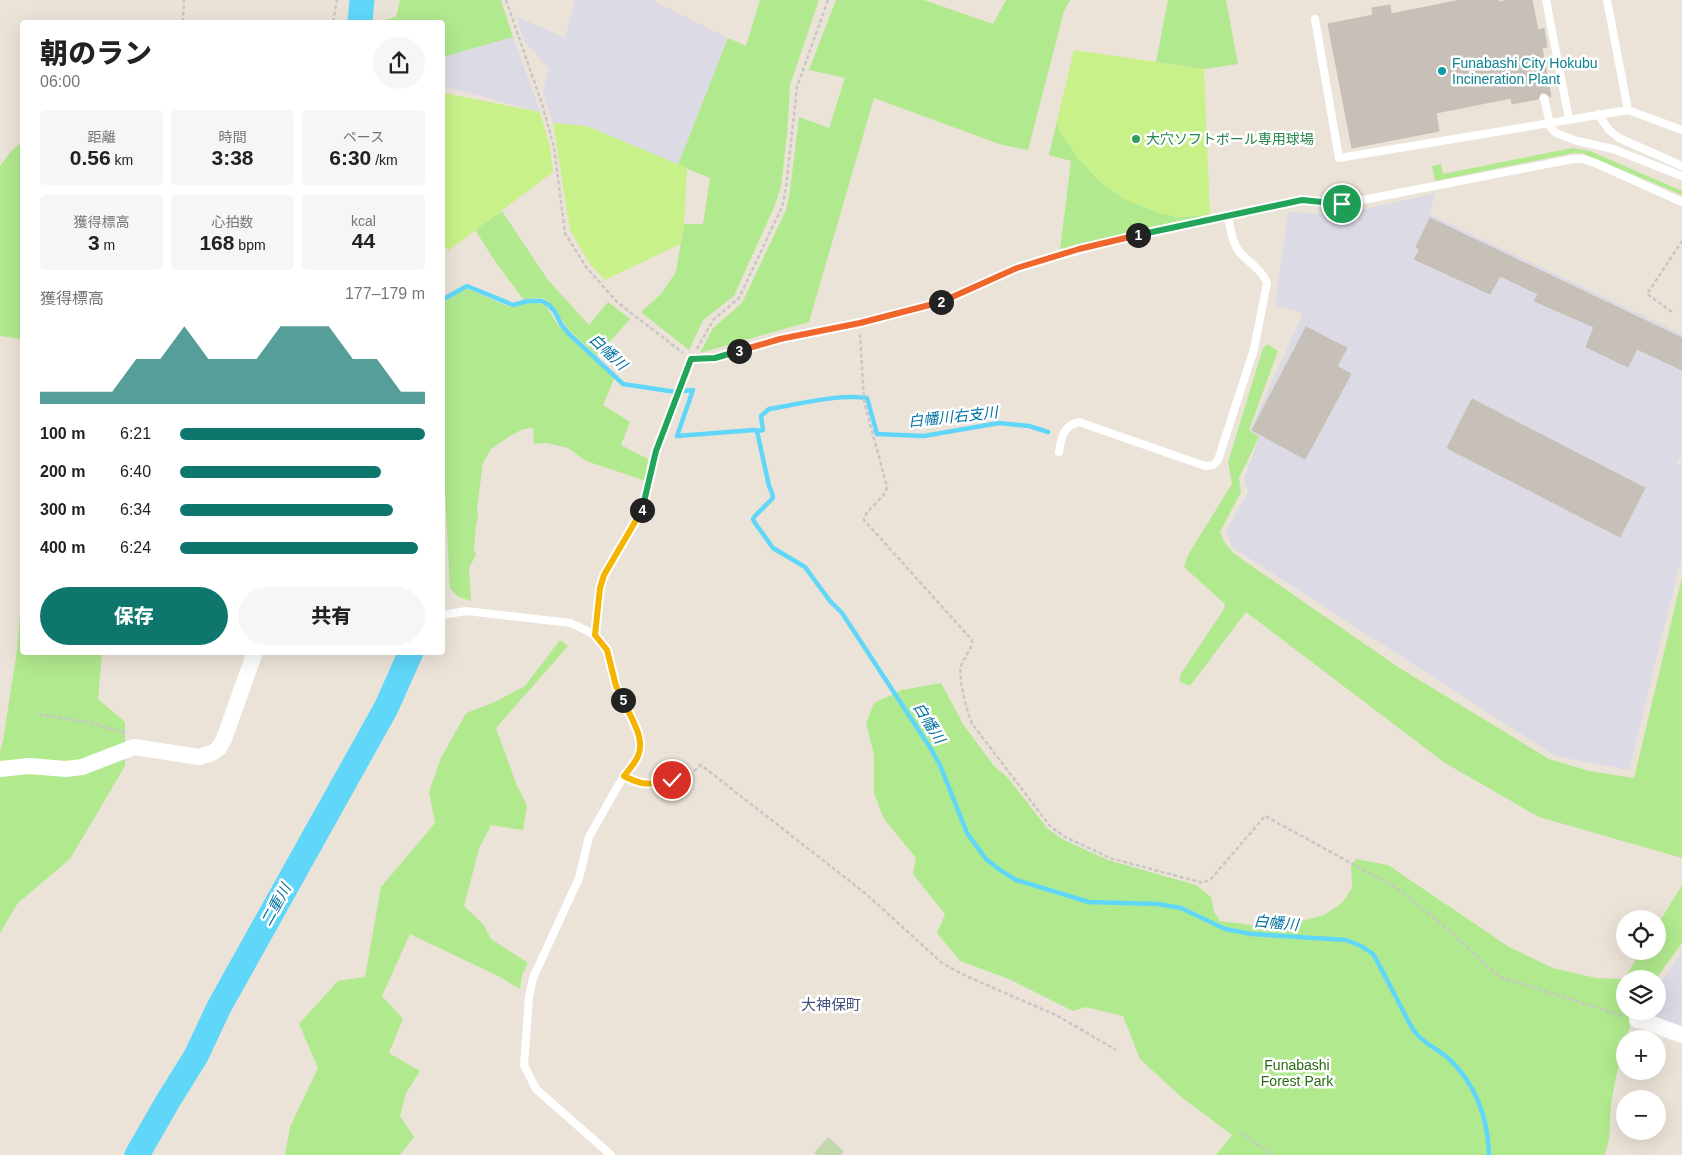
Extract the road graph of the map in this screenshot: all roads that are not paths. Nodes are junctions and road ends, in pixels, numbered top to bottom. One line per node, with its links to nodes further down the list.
1 (1546, 0): 7 (lane)
2 (1607, 0): 5 (lane)
3 (1315, 19): 7 (lane)
4 (1544, 98): 10 (lane)
5 (1628, 110): 6 (lane); 8 (lane)
6 (1598, 114): 7 (lane); 9 (lane)
7 (1569, 118)
8 (1682, 130)
9 (1682, 166)
10 (1682, 176)
11 (1682, 202): 12 (lane)
12 (1228, 216): 13 (lane); 15 (lane)
13 (1058, 452)
14 (445, 614): 15 (lane)
15 (595, 635): 20 (lane)
16 (254, 655): 17 (street)
17 (0, 769)
18 (1637, 1020): 19 (street)
19 (1682, 1034)
20 (611, 1155)

